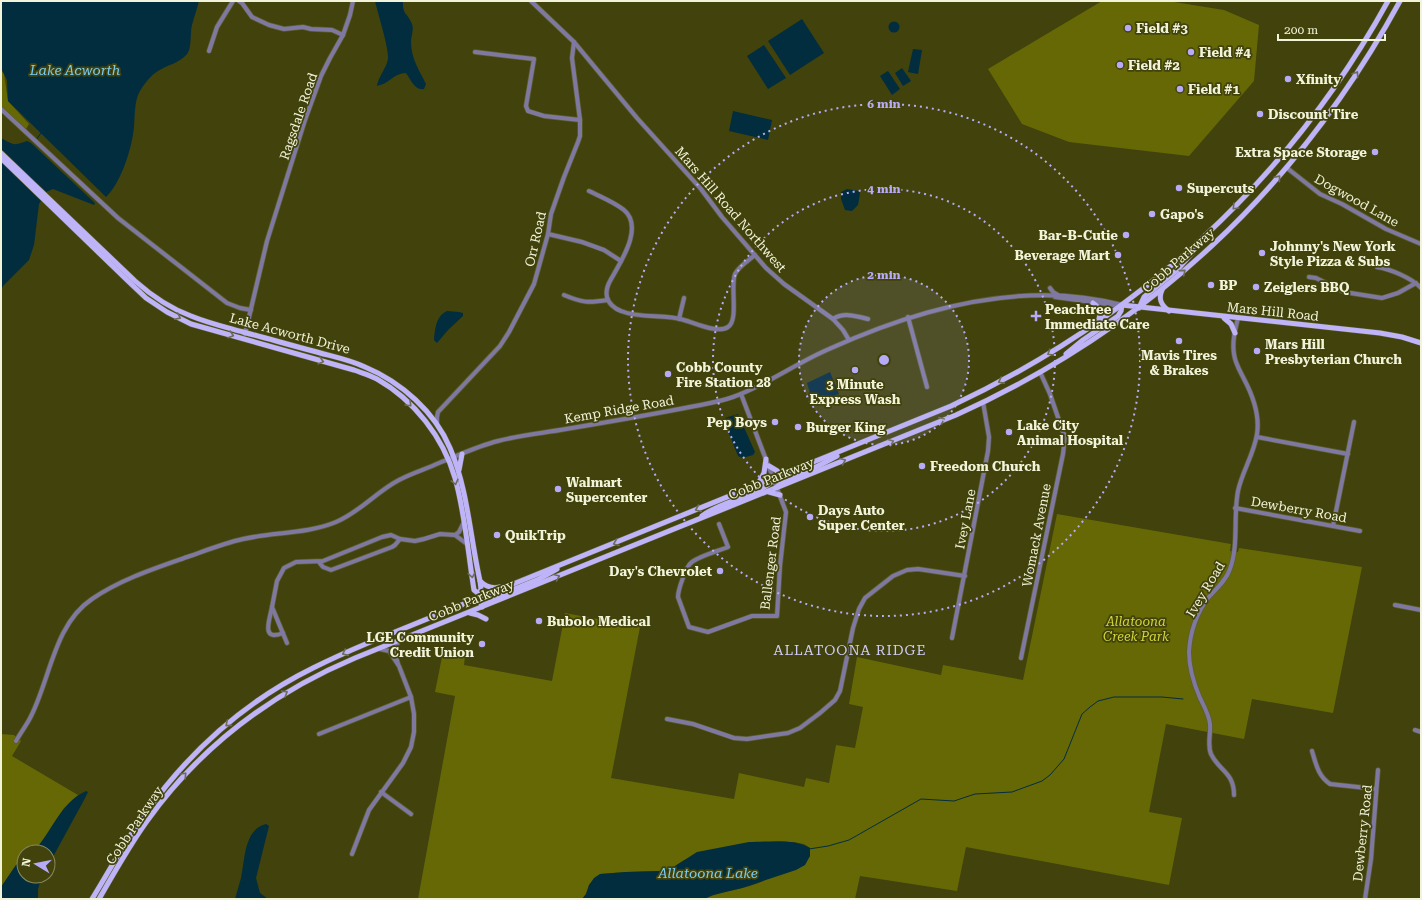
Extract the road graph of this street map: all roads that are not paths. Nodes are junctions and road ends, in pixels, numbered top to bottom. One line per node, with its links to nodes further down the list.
1 (233, 1): 9 (street)
2 (239, 1): 7 (street)
3 (353, 1): 7 (street, Ragsdale Road)
4 (531, 1): 8 (street, Mars Hill Road Northwest)
5 (1388, 1): 19 (main road, Cobb Parkway, one-way to 19)
6 (1400, 1): 15 (main road, Cobb Parkway, one-way to 6)
7 (343, 35): 37 (street, Ragsdale Road)
8 (574, 42): 12 (street, Orr Road); 21 (street, Mars Hill Road Northwest)
9 (209, 50)
10 (475, 52): 12 (street)
11 (1, 109): 37 (street)
12 (580, 120): 18 (street, Orr Road)
13 (1, 153): 17 (main road, Lake Acworth Drive)
14 (1, 158): 17 (main road, Lake Acworth Drive)
15 (1287, 168): 20 (street, Dogwood Lane); 28 (main road, Cobb Parkway, one-way to 15)
16 (589, 191): 22 (street)
17 (75, 227): 46 (main road, Lake Acworth Drive); 48 (main road, Lake Acworth Drive, one-way to 48)
18 (548, 234): 22 (street); 57 (street, Orr Road)
19 (1206, 235): 35 (main road, Cobb Parkway); 36 (main road)
20 (1421, 244)
21 (755, 255): 42 (street); 44 (street, Mars Hill Road Northwest)
22 (621, 261): 33 (street)
23 (1377, 267): 25 (street)
24 (1309, 277): 25 (street)
25 (1416, 283): 27 (street)
26 (1050, 288): 31 (street)
27 (1421, 288)
28 (1163, 289): 36 (main road, Cobb Parkway); 38 (main road)
29 (564, 295): 33 (street)
30 (1049, 296): 31 (street); 34 (street); 39 (street)
31 (1058, 296): 35 (street)
32 (684, 298): 42 (street)
33 (608, 300): 42 (street)
34 (1093, 303): 35 (street); 45 (main road)
35 (1122, 305): 36 (main road, Mars Hill Road); 45 (main road, Cobb Parkway); 51 (main road)
36 (1139, 308): 38 (main road, Mars Hill Road); 51 (main road, Cobb Parkway)
37 (251, 310): 46 (street, Ragsdale Road)
38 (1170, 311): 40 (main road, Mars Hill Road)
39 (908, 317): 49 (street); 53 (street)
40 (1223, 317): 41 (main road, Mars Hill Road); 47 (main road)
41 (1238, 318): 47 (street, Ivey Road); 50 (main road, Mars Hill Road)
42 (679, 319)
43 (868, 319): 44 (street)
44 (834, 320): 49 (street, Mars Hill Road Northwest)
45 (1097, 323): 61 (main road, Cobb Parkway, one-way to 61)
46 (245, 332): 48 (street, Ragsdale Road); 56 (main road, Lake Acworth Drive)
47 (1235, 333): 60 (street, Ivey Road)
48 (244, 339): 66 (main road, Lake Acworth Drive, one-way to 66)
49 (849, 340): 54 (street, Kemp Ridge Road)
50 (1421, 343)
51 (1059, 361): 52 (main road, Cobb Parkway)
52 (1040, 372): 55 (main road, Cobb Parkway); 100 (street, Womack Avenue)
53 (927, 387)
54 (741, 394): 62 (street, Kemp Ridge Road); 65 (street, Ballenger Road)
55 (983, 402): 72 (main road, Cobb Parkway, one-way to 55); 86 (street, Ivey Lane)
56 (426, 412): 57 (street); 59 (main road, Lake Acworth Drive)
57 (438, 412): 59 (street)
58 (1354, 422): 63 (street)
59 (437, 425): 64 (main road, Lake Acworth Drive)
60 (1257, 437): 63 (street); 75 (street, Ivey Road)
61 (846, 450): 69 (main road, Cobb Parkway); 72 (main road)
62 (462, 454): 64 (street, Kemp Ridge Road); 68 (main road)
63 (1348, 454): 79 (street)
64 (454, 457): 66 (street, Kemp Ridge Road); 68 (main road, Lake Acworth Drive)
65 (766, 459): 67 (street, Ballenger Road); 71 (main road)
66 (448, 460): 77 (main road, Lake Acworth Drive, one-way to 77); 108 (street, Kemp Ridge Road)
67 (769, 466): 69 (main road); 70 (street, Ballenger Road)
68 (460, 473): 87 (main road, Lake Acworth Drive)
69 (787, 473): 70 (main road, Cobb Parkway)
70 (774, 479): 71 (main road, Cobb Parkway); 72 (street, Ballenger Road); 76 (main road)
71 (757, 486): 85 (main road, Cobb Parkway, one-way to 85)
72 (777, 488): 73 (main road, Cobb Parkway); 74 (street, Ballenger Road)
73 (768, 491): 74 (main road); 76 (main road, Cobb Parkway)
74 (780, 495): 78 (street, Ballenger Road)
75 (1235, 508): 79 (street, Dewberry Road); 114 (street, Ivey Road)
76 (699, 520): 89 (main road, Cobb Parkway, one-way to 76)
77 (463, 524): 81 (street); 83 (main road, Lake Acworth Drive)
78 (719, 524)
79 (1333, 526): 80 (street, Dewberry Road)
80 (1360, 531)
81 (455, 535): 82 (street); 83 (street)
82 (400, 539): 84 (street); 84 (street)
83 (466, 544): 89 (main road, Lake Acworth Drive, one-way to 89)
84 (319, 562): 91 (street)
85 (562, 564): 88 (main road, Cobb Parkway); 89 (main road)
86 (965, 576): 96 (street, Ivey Lane); 103 (street)
87 (480, 581): 88 (main road); 89 (main road, Lake Acworth Drive)
88 (509, 585): 89 (main road, Cobb Parkway)
89 (480, 600): 93 (main road, Cobb Parkway); 107 (main road, Cobb Parkway, one-way to 107)
90 (1395, 605): 92 (street)
91 (272, 606): 95 (street); 95 (street)
92 (1421, 610)
93 (467, 614): 94 (main road); 97 (main road, Cobb Parkway)
94 (486, 619)
95 (283, 633): 98 (street)
96 (952, 638)
97 (399, 641): 99 (main road, Cobb Parkway); 101 (street)
98 (287, 643)
99 (379, 649): 101 (street); 109 (main road, Cobb Parkway, one-way to 99)
100 (1021, 658)
101 (398, 666): 102 (street)
102 (411, 697): 106 (street); 113 (street)
103 (667, 719)
104 (1415, 730): 105 (street)
105 (1421, 732)
106 (319, 734)
107 (214, 736): 109 (main road); 117 (main road, Cobb Parkway)
108 (16, 741)
109 (219, 741): 118 (main road, Cobb Parkway, one-way to 109)
110 (1312, 751): 112 (street)
111 (1378, 770): 112 (street, Dewberry Road)
112 (1376, 789): 119 (street, Dewberry Road)
113 (381, 792): 115 (street); 116 (street)
114 (1234, 795)
115 (411, 814)
116 (352, 854)
117 (92, 899)
118 (99, 899)
119 (1366, 899)

